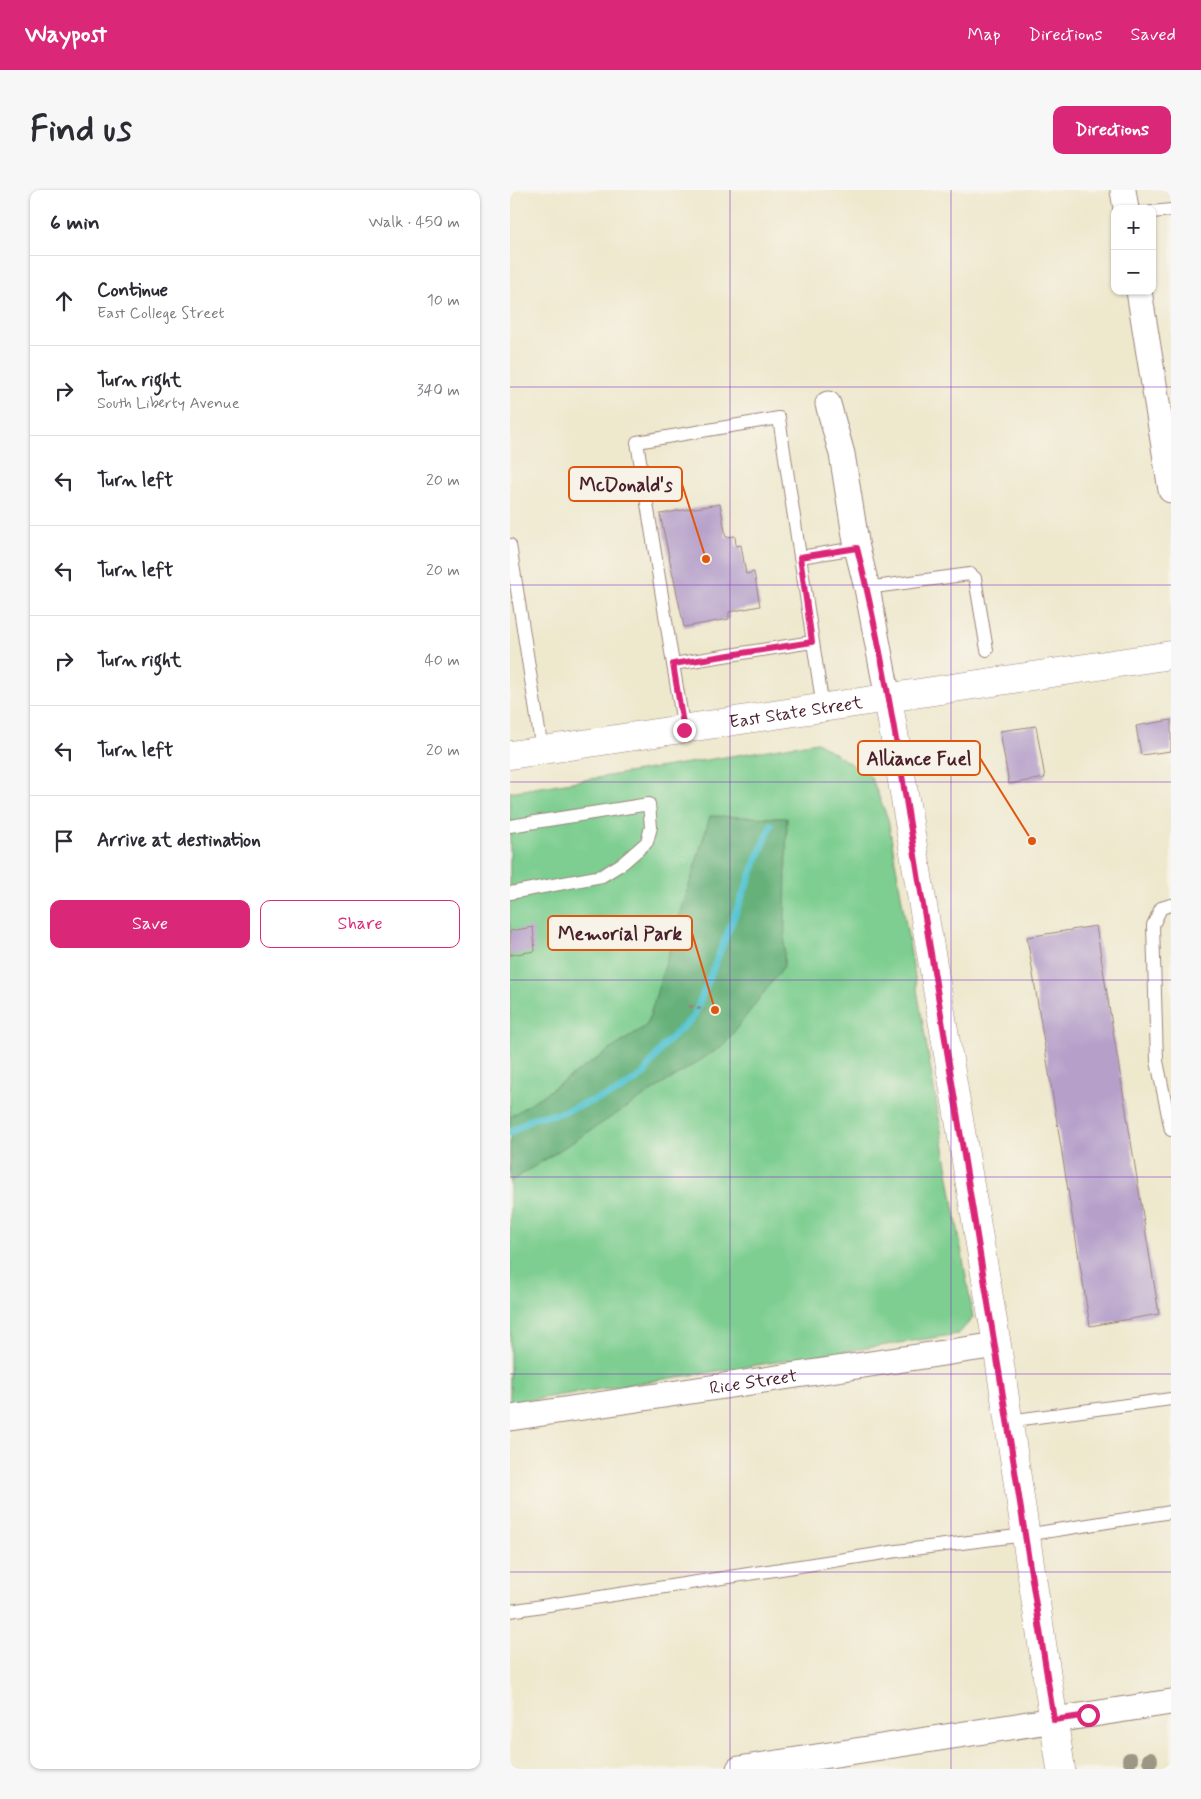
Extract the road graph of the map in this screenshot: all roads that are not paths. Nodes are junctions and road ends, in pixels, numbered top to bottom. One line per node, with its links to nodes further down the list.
1 (1123, 190): 2 (street)
2 (1125, 205)
3 (1171, 210): 4 (lane)
4 (1156, 212)
5 (1140, 295): 7 (street)
6 (828, 404): 9 (street)
7 (1171, 490)
8 (510, 545): 19 (lane)
9 (857, 548): 10 (lane); 11 (street)
10 (800, 557): 12 (lane); 15 (lane)
11 (867, 588): 13 (lane); 16 (street)
12 (812, 642): 15 (lane); 17 (lane)
13 (987, 650)
14 (1171, 655): 16 (main road, East State Street)
15 (673, 664): 18 (lane)
16 (888, 698): 17 (main road, East State Street); 25 (main road)
17 (823, 708): 18 (main road, East State Street)
18 (684, 730): 19 (main road, East State Street)
19 (542, 750): 20 (main road, East State Street)
20 (510, 756)
21 (510, 826): 22 (lane)
22 (510, 893)
23 (1171, 905): 24 (lane)
24 (1171, 1130)
25 (996, 1345): 27 (street, Rice Street); 28 (main road)
26 (1171, 1399): 28 (lane)
27 (510, 1418)
28 (1008, 1421): 30 (main road)
29 (1171, 1512): 30 (lane)
30 (1026, 1535): 31 (lane); 33 (main road)
31 (510, 1611)
32 (1171, 1702): 33 (street)
33 (1054, 1720): 34 (street); 35 (main road)
34 (739, 1769)
35 (1061, 1769)

